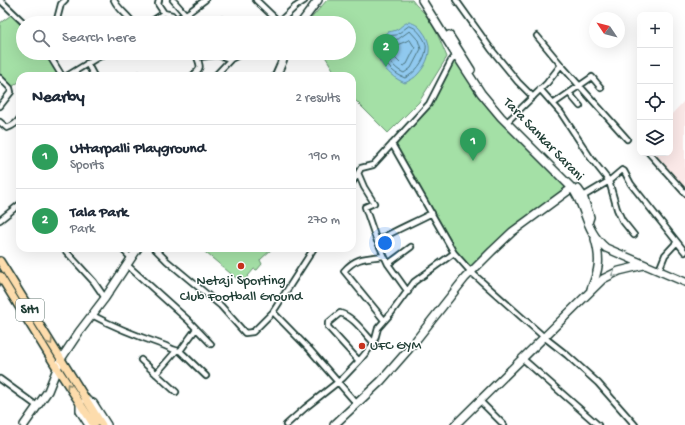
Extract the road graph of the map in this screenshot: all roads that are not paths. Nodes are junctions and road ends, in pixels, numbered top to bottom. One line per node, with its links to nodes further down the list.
1 (0, 0): 16 (street)
2 (65, 0): 17 (street)
3 (114, 0): 18 (street)
4 (159, 0): 14 (street)
5 (173, 0): 15 (street)
6 (205, 0): 15 (street)
7 (256, 0): 21 (street)
8 (304, 0): 13 (street); 22 (street)
9 (318, 0): 13 (street)
10 (422, 0): 25 (street, Tara Sankar Sarani)
11 (426, 0): 25 (street)
12 (456, 0): 44 (street)
13 (312, 9): 23 (street)
14 (164, 13): 19 (street); 20 (street)
15 (186, 15)
16 (17, 16)
17 (58, 16)
18 (128, 16)
19 (159, 16)
20 (173, 16)
21 (273, 16)
22 (285, 16)
23 (307, 16)
24 (537, 36): 32 (street)
25 (458, 53): 48 (street, Tara Sankar Sarani); 52 (street)
26 (52, 60): 33 (street)
27 (93, 60): 31 (street)
28 (198, 60): 36 (street)
29 (230, 60): 37 (street)
30 (283, 60): 38 (street)
31 (87, 63): 34 (street); 35 (street)
32 (561, 65): 40 (street); 42 (street)
33 (60, 72)
34 (73, 72)
35 (92, 72)
36 (197, 72)
37 (219, 72)
38 (278, 72)
39 (0, 78): 46 (street)
40 (579, 86): 41 (street); 43 (street); 51 (street)
41 (601, 88)
42 (540, 89): 44 (street); 45 (street)
43 (569, 93): 45 (street); 47 (street)
44 (533, 97): 48 (street)
45 (553, 104): 56 (street)
46 (0, 106)
47 (580, 106)
48 (508, 121): 57 (street, Tara Sankar Sarani); 59 (street)
49 (0, 122): 50 (street)
50 (16, 123)
51 (628, 139)
52 (392, 144): 54 (street); 61 (street)
53 (652, 156): 58 (street)
54 (358, 174): 55 (street); 65 (street)
55 (356, 177)
56 (609, 181): 59 (street); 63 (street); 66 (street)
57 (572, 188): 59 (street, Tara Sankar Sarani); 82 (street)
58 (685, 193)
59 (581, 197): 64 (street, Tara Sankar Sarani)
60 (16, 207): 62 (street)
61 (432, 214): 65 (street); 74 (street)
62 (0, 220)
63 (634, 235)
64 (594, 236): 80 (street, Tara Sankar Sarani); 86 (street)
65 (377, 241): 75 (street)
66 (677, 242): 73 (street); 81 (street)
67 (411, 247): 78 (street)
68 (67, 252): 87 (street)
69 (125, 252): 76 (street)
70 (135, 252): 76 (street)
71 (158, 252): 88 (street)
72 (311, 252): 88 (street)
73 (685, 252)
74 (454, 253): 82 (street); 85 (street)
75 (384, 256): 78 (street); 90 (street)
76 (131, 258): 79 (street)
77 (0, 261): 96 (main road, SH1, one-way to 96)
78 (388, 264): 85 (street)
79 (127, 265): 87 (street); 91 (street)
80 (644, 265): 81 (street, Tara Sankar Sarani); 86 (street, one-way to 86)
81 (658, 270): 84 (street, Tara Sankar Sarani)
82 (471, 272): 92 (street); 108 (street)
83 (0, 276): 100 (main road, SH1)
84 (685, 282)
85 (408, 292): 90 (street)
86 (589, 293): 92 (street)
87 (105, 298): 89 (street)
88 (273, 312): 104 (street)
89 (92, 315): 95 (street); 96 (street)
90 (384, 320): 93 (street)
91 (196, 329): 94 (street); 95 (street)
92 (544, 337): 97 (street); 122 (street)
93 (374, 343): 99 (street); 99 (street)
94 (211, 344)
95 (178, 351): 101 (street); 102 (street)
96 (61, 359): 100 (street); 107 (main road, SH1)
97 (523, 359): 106 (street); 121 (street)
98 (141, 360): 101 (street)
99 (359, 361): 104 (street)
100 (57, 368): 107 (main road, SH1, one-way to 100); 109 (street)
101 (156, 374): 105 (street)
102 (206, 376)
103 (0, 379): 109 (street)
104 (338, 381): 108 (street); 116 (street)
105 (176, 392)
106 (480, 401): 110 (street); 118 (street)
107 (85, 404): 111 (street); 113 (main road); 114 (main road, SH1); 115 (street)
108 (358, 404): 117 (street)
109 (37, 406): 112 (street)
110 (500, 420): 119 (street); 120 (street)
111 (86, 424)
112 (24, 425)
113 (94, 425)
114 (102, 425)
115 (107, 425)
116 (286, 425)
117 (334, 425)
118 (455, 425)
119 (496, 425)
120 (504, 425)
121 (598, 425)
122 (635, 425)

